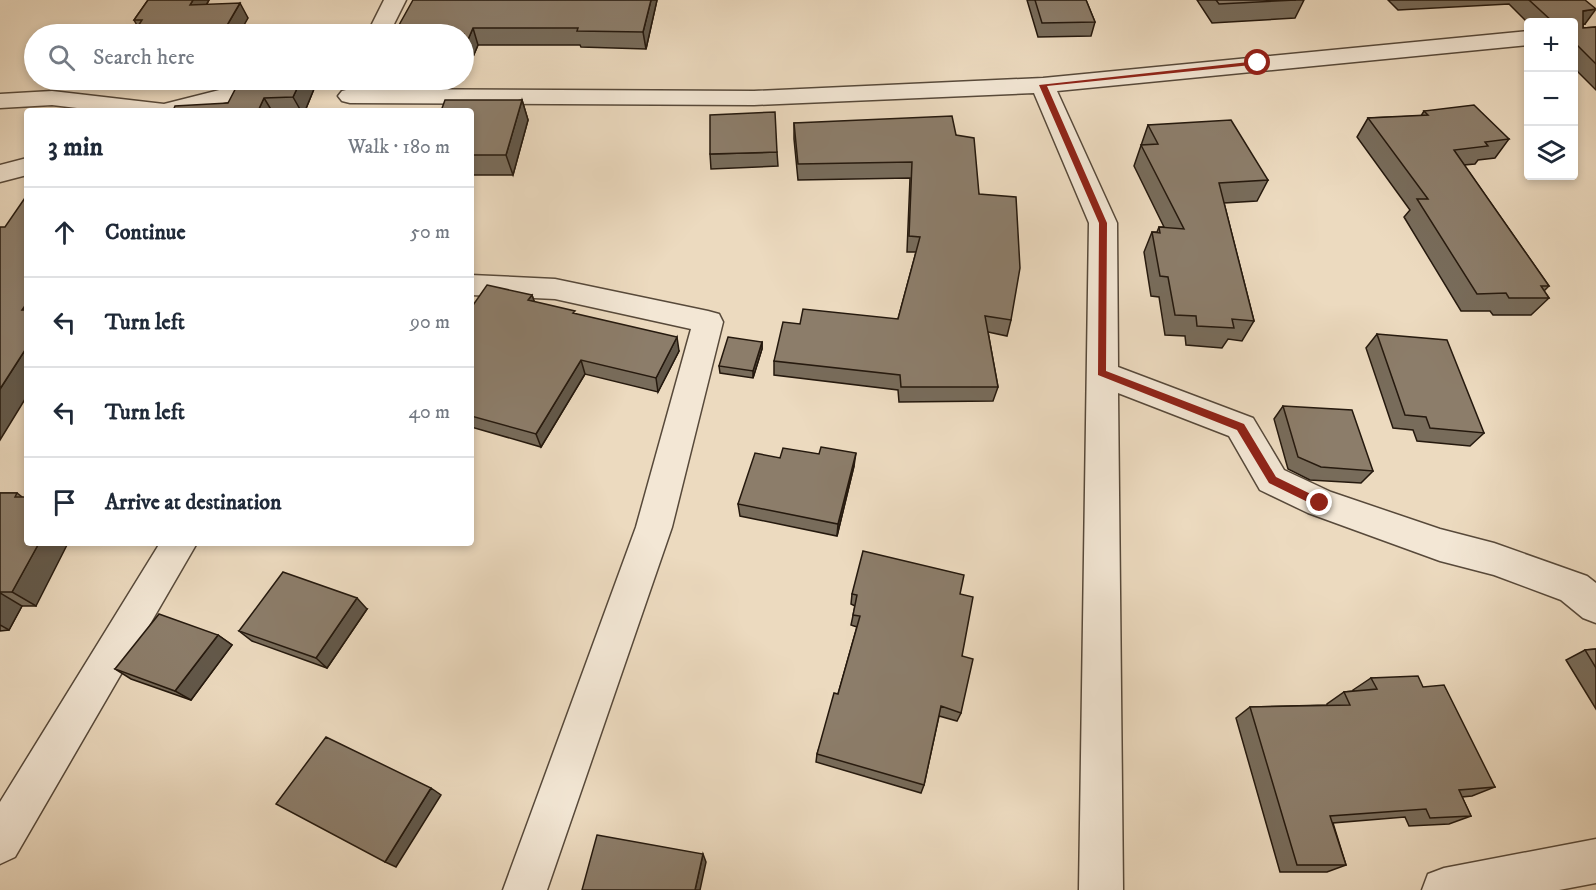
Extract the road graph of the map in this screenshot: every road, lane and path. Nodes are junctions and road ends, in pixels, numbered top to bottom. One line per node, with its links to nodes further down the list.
1 (395, 0): 2 (street)
2 (383, 24)
3 (1524, 38): 4 (street)
4 (1043, 85): 6 (street); 13 (street)
5 (246, 90): 9 (street)
6 (351, 95)
7 (0, 101): 8 (street)
8 (139, 108)
9 (177, 108)
10 (15, 170): 11 (street)
11 (0, 191)
12 (474, 285): 18 (street)
13 (1101, 373): 15 (street); 19 (street)
14 (177, 546): 16 (street)
15 (1596, 606)
16 (0, 842)
17 (1596, 861): 20 (street)
18 (525, 890)
19 (1101, 890)
20 (1444, 890)

